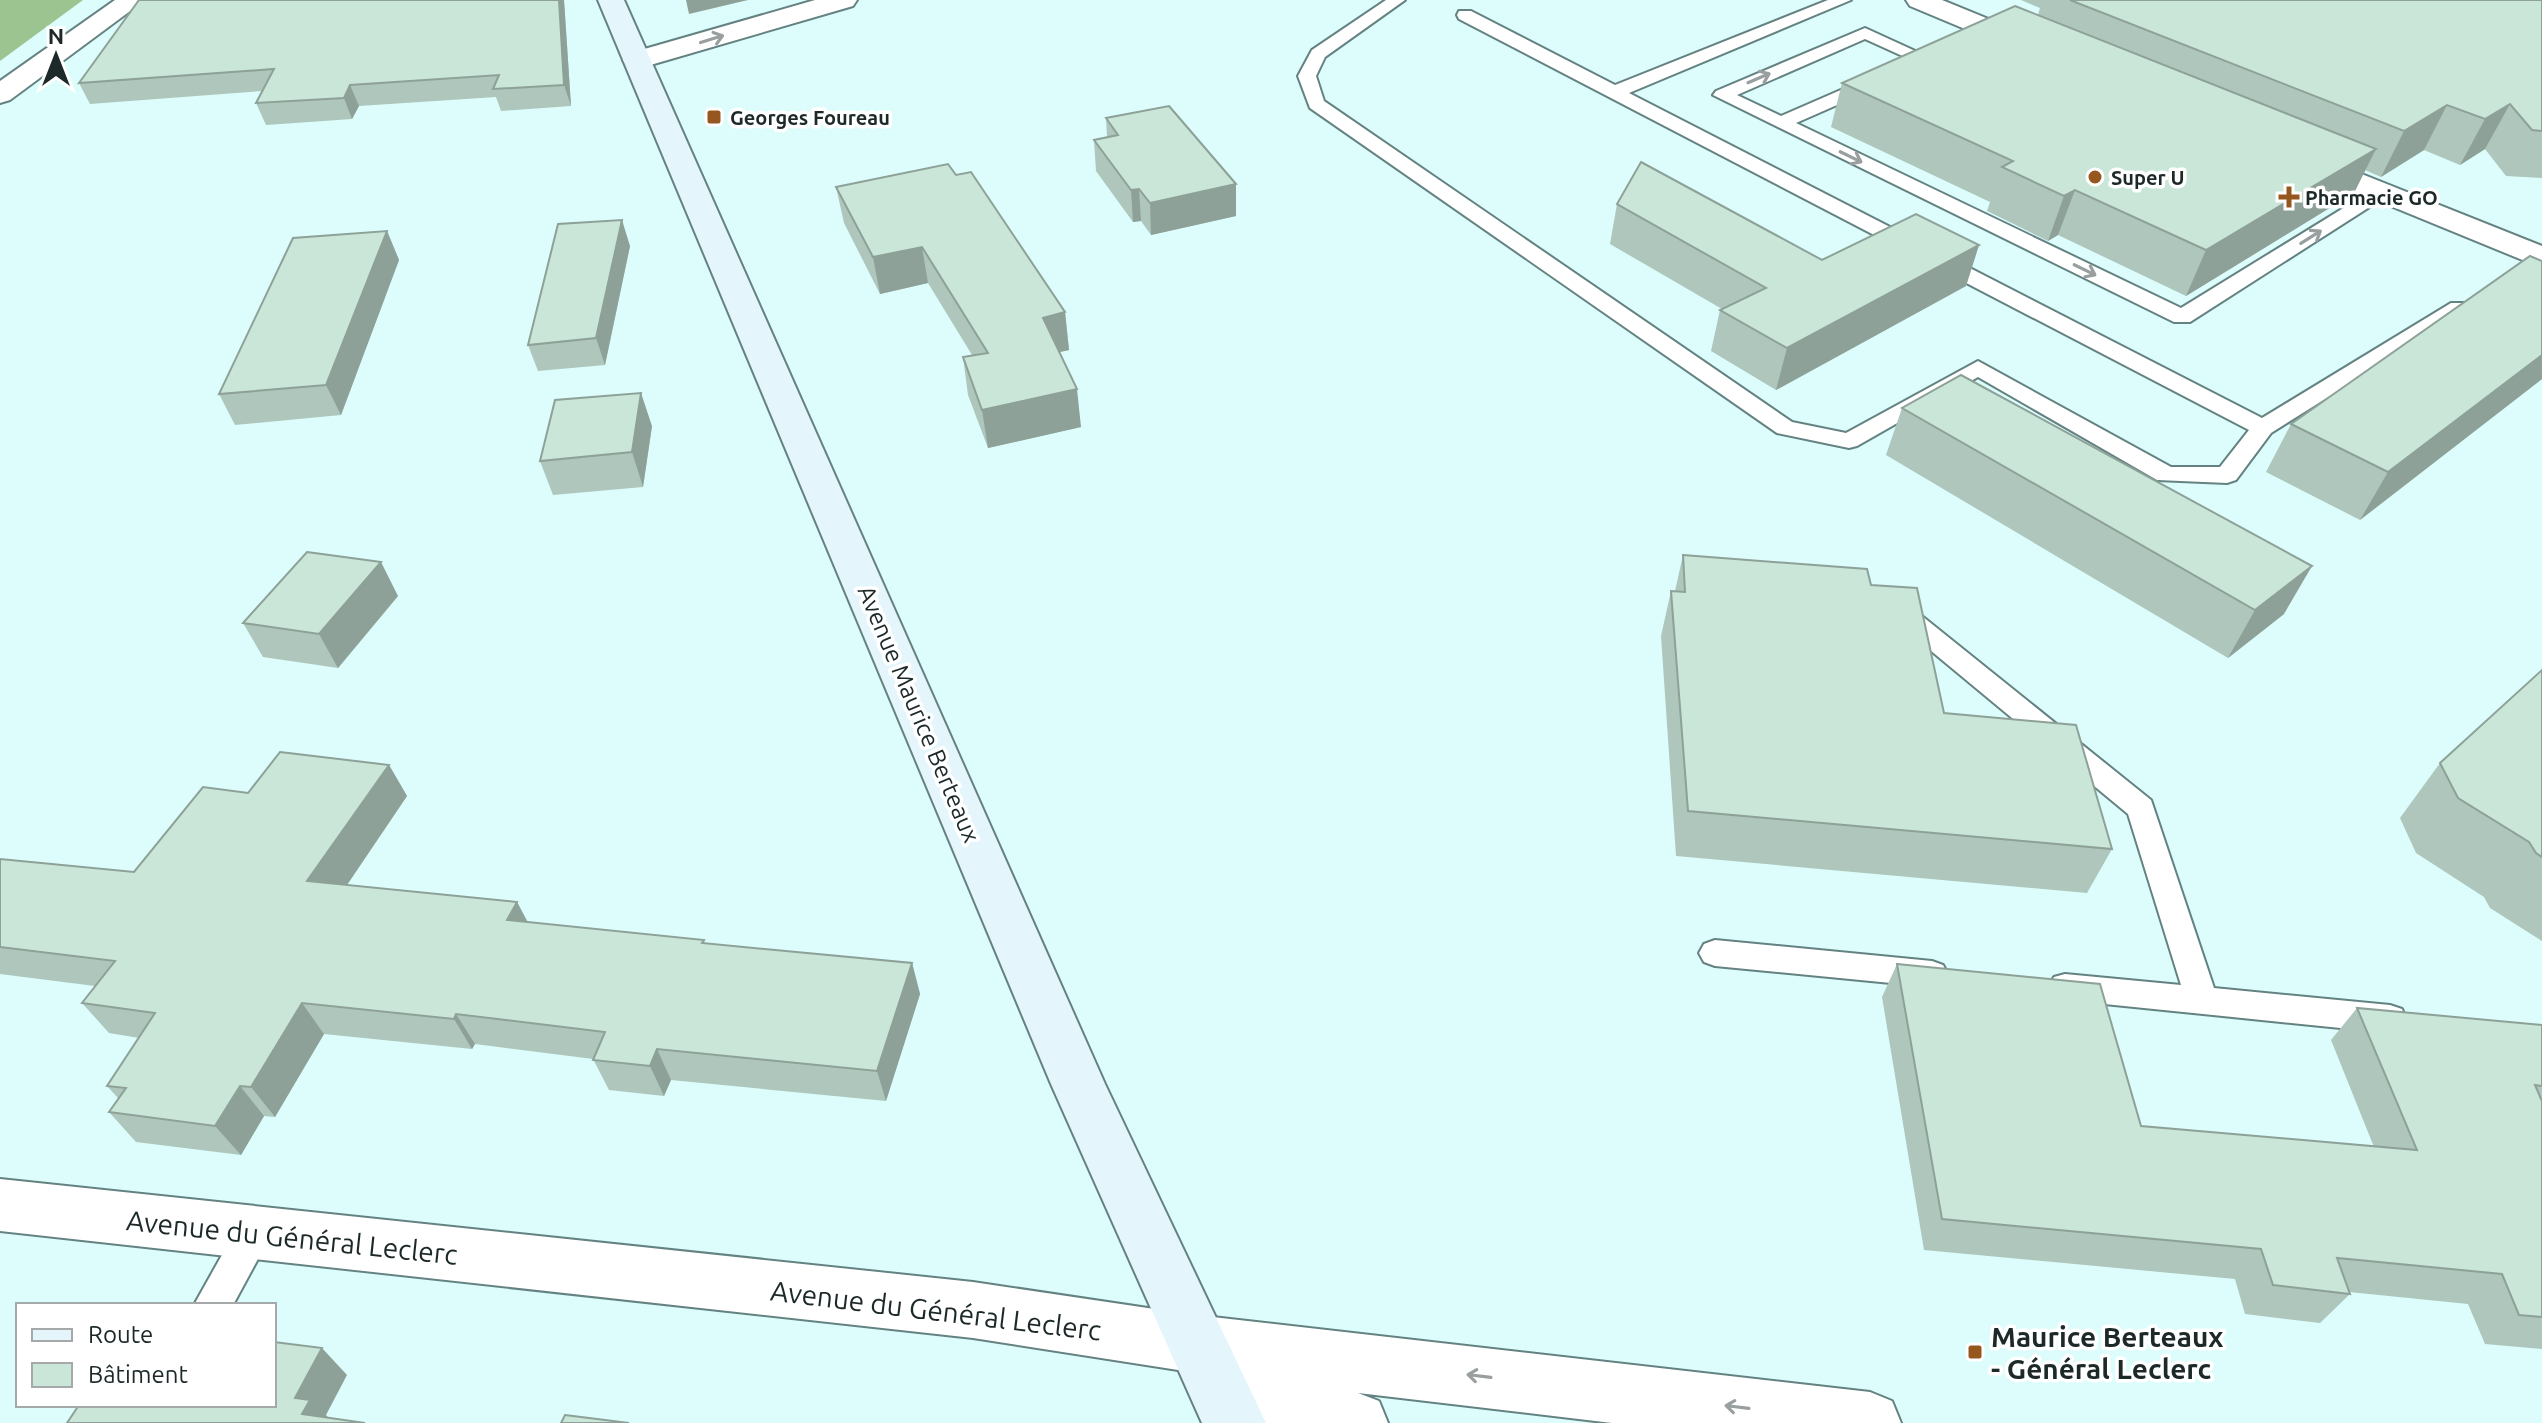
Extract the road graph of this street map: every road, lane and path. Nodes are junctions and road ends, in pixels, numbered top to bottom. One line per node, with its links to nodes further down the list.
1 (132, 0): 13 (street)
2 (611, 0): 11 (main road, Avenue Maurice Berteaux)
3 (844, 0): 11 (street, one-way to 3)
4 (1397, 0): 19 (lane)
5 (1843, 0): 12 (lane)
6 (1919, 0): 8 (street)
7 (1465, 15): 12 (lane)
8 (1995, 31): 9 (lane); 10 (street)
9 (1967, 43)
10 (2054, 56)
11 (637, 60): 29 (main road, Avenue Maurice Berteaux)
12 (1614, 92): 19 (lane)
13 (0, 94)
14 (1781, 123): 14 (lane, one-way to 14); 16 (lane, one-way to 16)
15 (2285, 152): 16 (street)
16 (2383, 192): 17 (street)
17 (2530, 266)
18 (2478, 297): 19 (lane)
19 (2263, 428)
20 (1869, 597): 24 (lane)
21 (1715, 953): 22 (lane)
22 (1967, 977)
23 (2029, 984): 24 (lane)
24 (2202, 1001): 25 (lane)
25 (2418, 1022)
26 (0, 1205): 27 (street, Avenue du Général Leclerc)
27 (254, 1233): 28 (lane); 29 (street, Avenue du Général Leclerc)
28 (214, 1303)
29 (1195, 1344): 30 (main road, Avenue Maurice Berteaux); 32 (street, Avenue du Général Leclerc, one-way to 29)
30 (1232, 1414): 31 (street)
31 (1357, 1423)
32 (1870, 1423)

